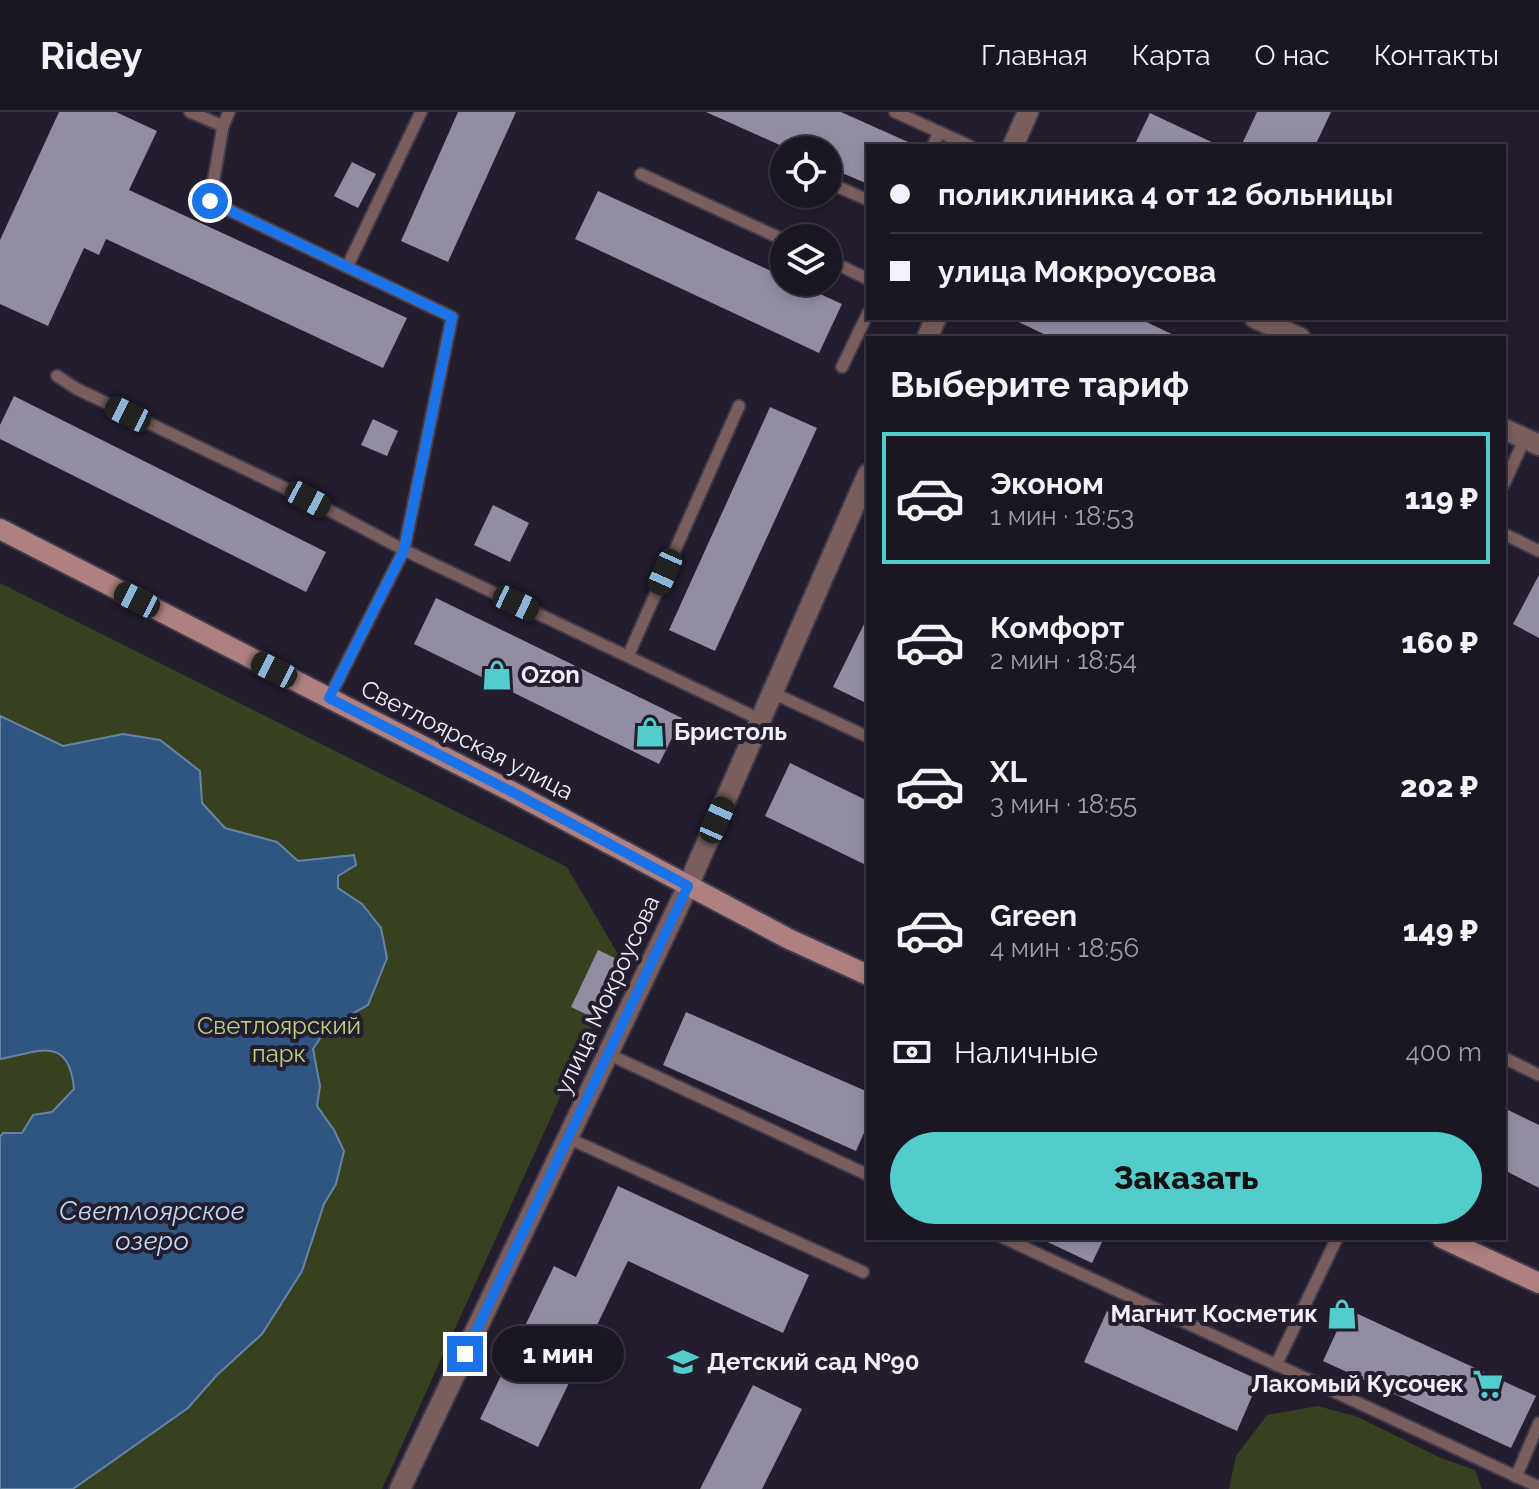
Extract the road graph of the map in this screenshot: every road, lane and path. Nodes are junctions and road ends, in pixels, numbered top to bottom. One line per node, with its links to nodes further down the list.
1 (190, 112): 6 (lane)
2 (229, 112): 6 (lane)
3 (421, 112): 15 (lane)
4 (895, 112): 7 (lane)
5 (1028, 112): 10 (street)
6 (223, 126): 15 (lane)
7 (939, 132): 8 (lane); 9 (lane)
8 (934, 144)
9 (966, 144)
10 (1014, 144)
11 (641, 174): 14 (lane)
12 (842, 189): 13 (lane)
13 (866, 199)
14 (770, 234)
15 (347, 267): 30 (lane)
16 (842, 267): 17 (lane)
17 (866, 278)
18 (866, 317): 21 (lane)
19 (1260, 326): 20 (street)
20 (1293, 336)
21 (842, 367)
22 (57, 376): 30 (lane)
23 (739, 406): 32 (lane)
24 (1506, 430): 25 (street)
25 (1532, 441): 27 (lane)
26 (866, 479): 33 (street, улица Мокроусова)
27 (1506, 481)
28 (0, 529): 34 (main road, Светлоярская улица)
29 (1506, 535): 31 (lane)
30 (404, 550): 32 (lane); 34 (lane)
31 (1539, 551)
32 (628, 656): 35 (lane)
33 (773, 693): 35 (street, улица Мокроусова); 36 (lane)
34 (329, 698): 37 (main road, Светлоярская улица)
35 (761, 720): 37 (street, улица Мокроусова)
36 (866, 736)
37 (688, 886): 38 (main road, Светлоярская улица); 39 (street, улица Мокроусова)
38 (866, 974)
39 (608, 1054): 42 (street, улица Мокроусова); 43 (lane)
40 (1506, 1059): 41 (lane)
41 (1539, 1075)
42 (568, 1138): 47 (lane); 53 (street, улица Мокроусова)
43 (866, 1174)
44 (1008, 1240): 49 (lane)
45 (1336, 1240): 49 (lane)
46 (1446, 1240): 48 (main road)
47 (863, 1272)
48 (1539, 1283)
49 (1276, 1365): 51 (lane)
50 (1539, 1423): 51 (lane)
51 (1516, 1477): 52 (lane)
52 (1539, 1487)
53 (400, 1489)

